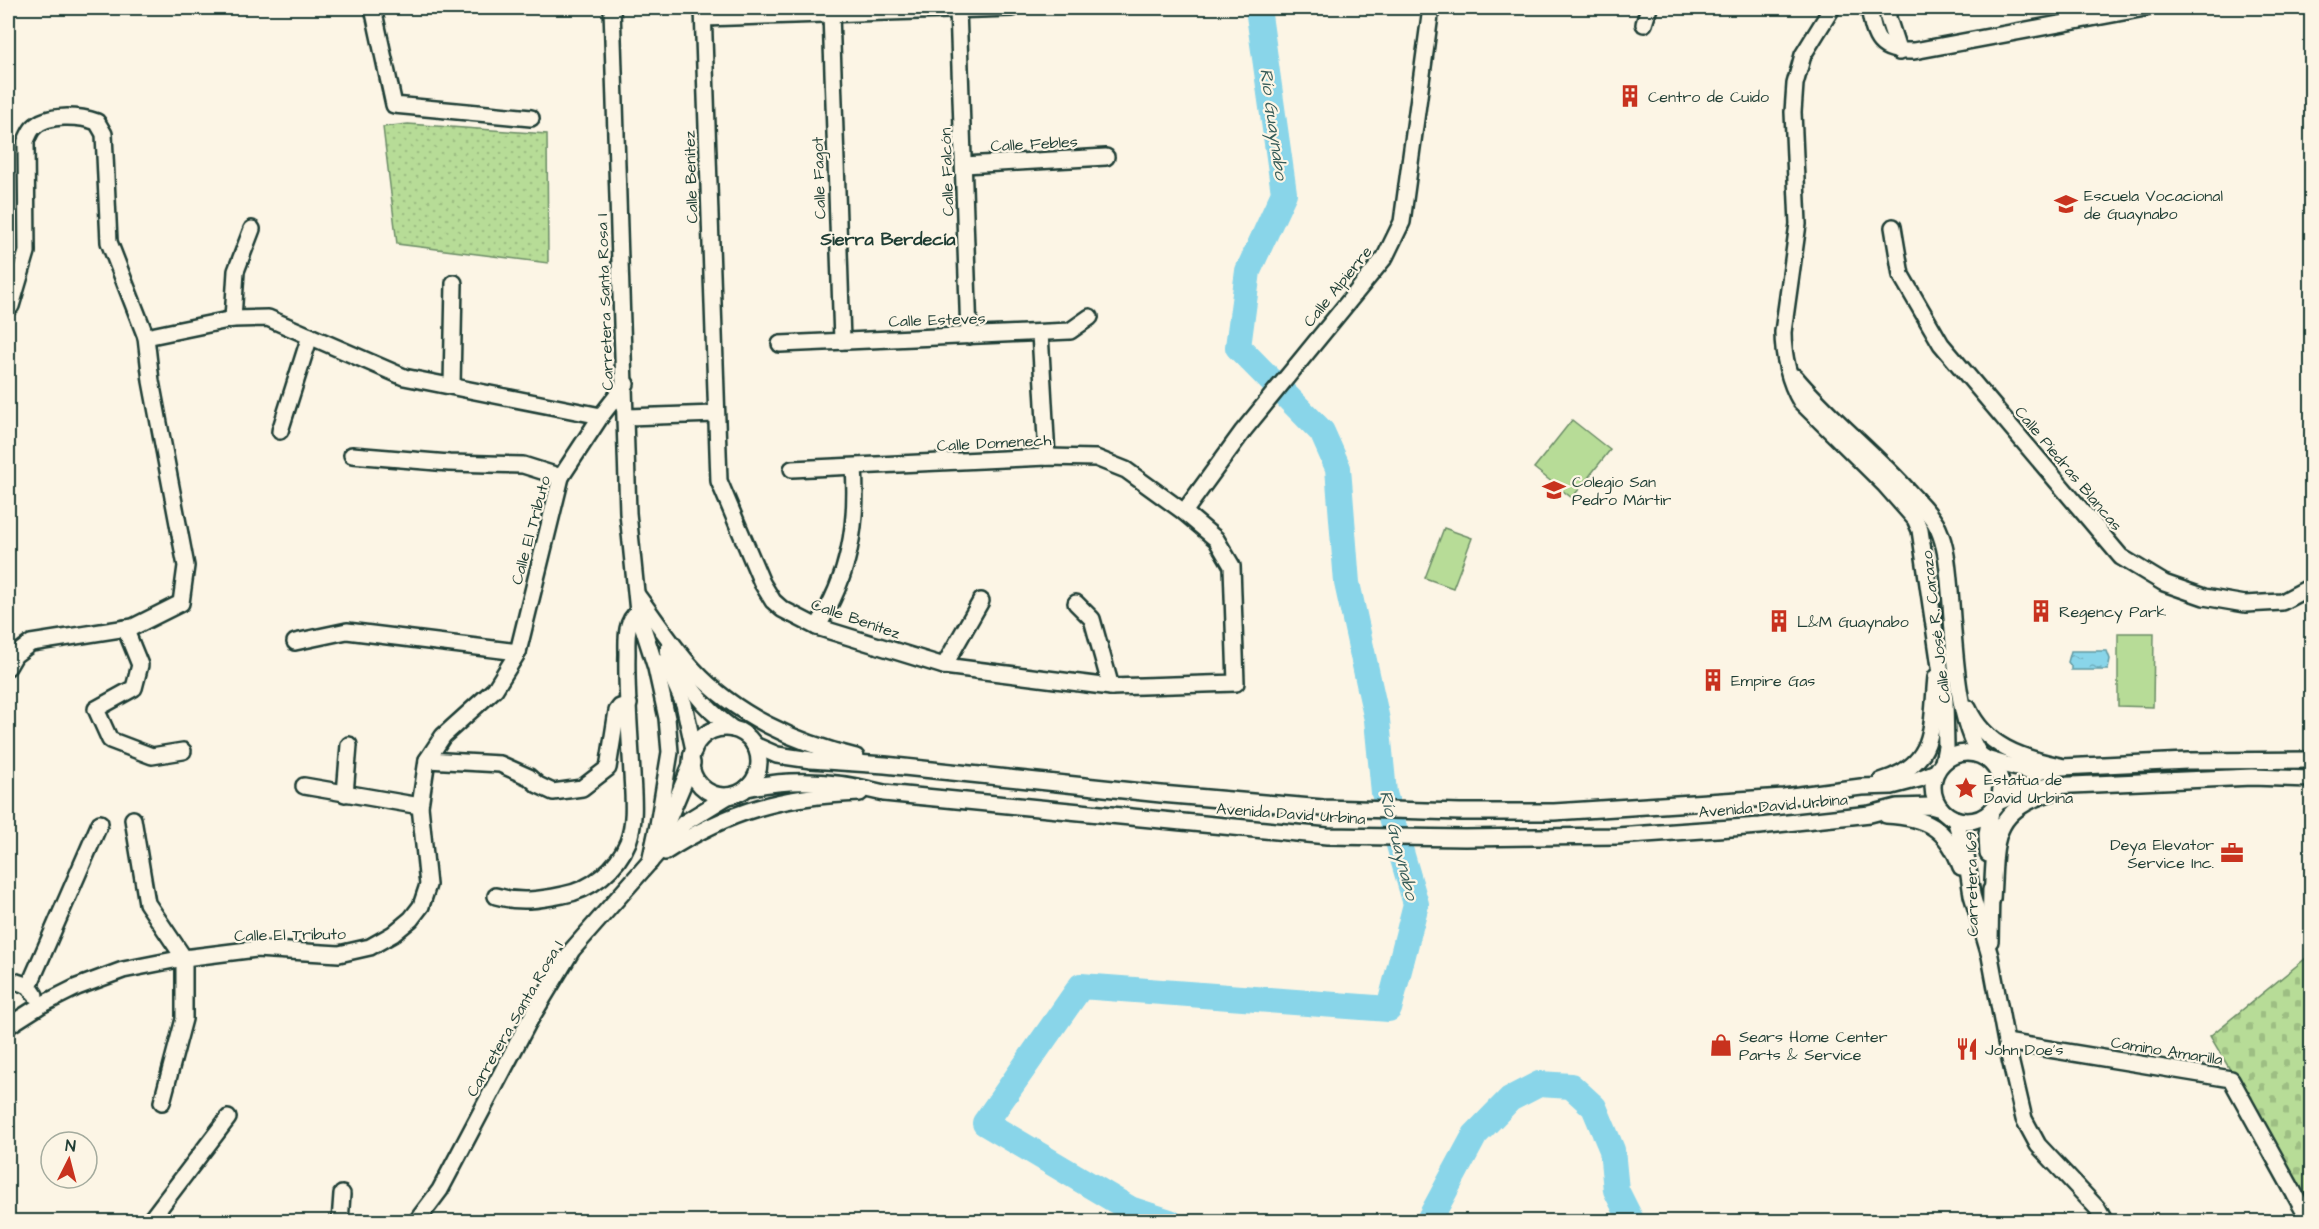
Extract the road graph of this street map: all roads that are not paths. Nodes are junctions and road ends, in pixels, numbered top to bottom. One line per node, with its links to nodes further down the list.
1 (373, 8): 15 (street)
2 (612, 8): 31 (street, Carretera Santa Rosa I)
3 (958, 8): 4 (street); 12 (street); 17 (street, Calle Falcón)
4 (1012, 8)
5 (1431, 8): 42 (street, Calle Alpierre)
6 (1649, 8): 13 (street)
7 (1832, 8): 30 (street, Calle José R. Carazo)
8 (1869, 8): 14 (street)
9 (1888, 8): 14 (street)
10 (2145, 8): 14 (street)
11 (703, 13): 12 (street); 33 (street, Calle Benítez)
12 (831, 14): 28 (street, Calle Fagot)
13 (1644, 24)
14 (1899, 52)
15 (531, 118)
16 (1106, 157): 17 (street, Calle Febles)
17 (964, 165): 26 (street, Calle Falcón)
18 (1893, 227): 43 (street, Calle Piedras Blancas)
19 (252, 229): 23 (street)
20 (454, 283): 32 (street)
21 (11, 306): 27 (street)
22 (1090, 317): 24 (street, Calle Esteves)
23 (233, 319): 25 (street); 27 (street)
24 (1040, 333): 26 (street, Calle Esteves); 38 (street)
25 (310, 336): 32 (street); 36 (street)
26 (969, 336): 28 (street, Calle Esteves)
27 (146, 337): 49 (street)
28 (842, 341): 29 (street, Calle Esteves)
29 (780, 344)
30 (1790, 372): 52 (street, Calle José R. Carazo); 56 (street, Calle José R. Carazo)
31 (626, 384): 34 (street, Calle El Tributo); 35 (street, Carretera Santa Rosa I)
32 (452, 386): 34 (street)
33 (716, 414): 35 (street); 48 (street, Calle Benítez)
34 (601, 416): 41 (street, Calle El Tributo)
35 (627, 417): 44 (street, Carretera Santa Rosa I)
36 (280, 431)
37 (352, 455): 41 (street)
38 (1047, 457): 39 (street, Calle Domenech); 42 (street, Calle Domenech)
39 (854, 467): 40 (street, Calle Domenech); 48 (street)
40 (792, 469)
41 (561, 477): 51 (street, Calle El Tributo)
42 (1184, 512): 55 (street, Calle Benítez)
43 (2312, 586)
44 (637, 595): 47 (street, Carretera Santa Rosa I); 58 (street, Carretera Santa Rosa I); 62 (street, Carretera Santa Rosa I); 66 (street)
45 (981, 601): 53 (street)
46 (1076, 603): 55 (street)
47 (638, 612): 57 (street); 84 (street, Carretera Santa Rosa I)
48 (817, 627): 53 (street, Calle Benítez)
49 (125, 628): 54 (street); 61 (street)
50 (295, 642): 51 (street)
51 (518, 652): 64 (street, Calle El Tributo)
52 (1938, 657): 67 (street, Calle José R. Carazo); 72 (street)
53 (944, 666): 55 (street, Calle Benítez)
54 (8, 667)
55 (1112, 687)
56 (1960, 691): 63 (street, Calle José R. Carazo); 68 (street)
57 (629, 704): 64 (street); 86 (street)
58 (733, 729): 60 (street); 62 (street)
59 (349, 745): 75 (street)
60 (754, 745): 66 (street, Avenida David Urbina); 73 (street)
61 (183, 751)
62 (693, 756): 76 (street); 84 (street)
63 (1984, 757): 67 (street); 68 (street); 78 (street)
64 (427, 760): 77 (street, Calle El Tributo)
65 (2312, 760): 68 (street)
66 (885, 765): 72 (street, Avenida David Urbina)
67 (1939, 767): 72 (street, Avenida David Urbina); 79 (street)
68 (2062, 767)
69 (2312, 779): 70 (street)
70 (2076, 785): 78 (street); 87 (street)
71 (304, 786): 75 (street)
72 (1861, 787)
73 (747, 788): 74 (street, Avenida David Urbina); 76 (street)
74 (884, 793): 80 (street, Avenida David Urbina); 84 (street)
75 (345, 794): 77 (street)
76 (728, 796): 84 (street)
77 (420, 806): 89 (street, Calle El Tributo)
78 (1995, 806): 82 (street); 87 (street, Carretera 169)
79 (1941, 809): 80 (street, Avenida David Urbina); 82 (street)
80 (1870, 814): 85 (street)
81 (133, 819): 89 (street)
82 (1955, 819): 85 (street, Carretera 169)
83 (100, 823): 91 (street)
84 (650, 862): 100 (street, Carretera Santa Rosa I)
85 (1972, 895): 88 (street, Carretera 169)
86 (496, 896)
87 (1992, 899): 88 (street, Carretera 169)
88 (1990, 956): 94 (street, Carretera 169)
89 (184, 958): 92 (street, Calle El Tributo); 95 (street)
90 (8, 979): 91 (street)
91 (29, 986): 92 (street)
92 (41, 1005): 93 (street, Calle El Tributo)
93 (8, 1026)
94 (2006, 1042): 101 (street, Carretera 169); 102 (street, Camino Amarilla)
95 (162, 1102)
96 (228, 1118): 98 (street)
97 (342, 1194): 99 (street)
98 (149, 1221)
99 (340, 1221)
100 (416, 1221)
101 (2105, 1221)
102 (2310, 1221)

